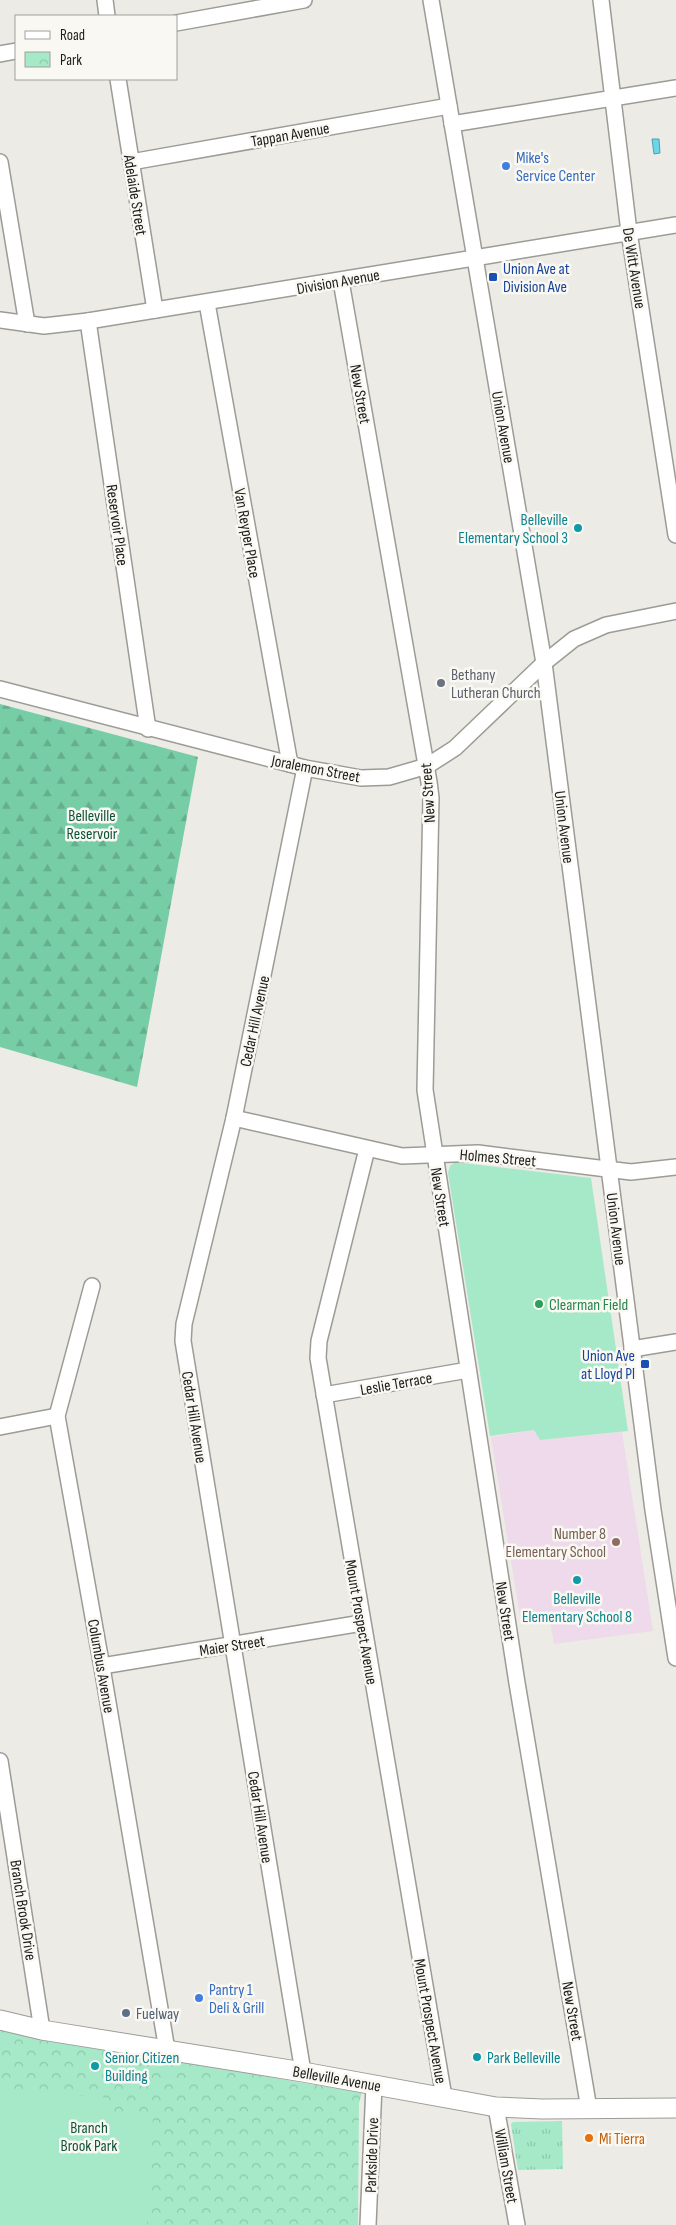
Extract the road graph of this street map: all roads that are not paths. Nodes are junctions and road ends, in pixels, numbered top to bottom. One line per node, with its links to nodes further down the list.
1 (105, 0): 5 (street)
2 (304, 0): 6 (street)
3 (431, 0): 12 (street, Union Avenue)
4 (601, 0): 11 (street, De Witt Avenue)
5 (108, 15)
6 (178, 23)
7 (15, 51): 8 (street)
8 (0, 54)
9 (118, 80): 15 (street, Adelaide Street)
10 (676, 88): 11 (street)
11 (612, 98): 13 (street); 17 (street, De Witt Avenue)
12 (449, 106): 13 (street, Union Avenue); 15 (street, Tappan Avenue)
13 (452, 124): 18 (street, Union Avenue)
14 (0, 162): 24 (street)
15 (130, 162): 21 (street, Adelaide Street)
16 (676, 225): 17 (street, Division Avenue)
17 (629, 232): 18 (street, Division Avenue); 25 (street, De Witt Avenue)
18 (474, 257): 19 (street, Division Avenue); 27 (street, Union Avenue)
19 (340, 281): 20 (street, Division Avenue); 31 (street, New Street)
20 (207, 303): 21 (street, Division Avenue); 30 (street, Van Reyper Place)
21 (155, 310): 23 (street, Division Avenue)
22 (0, 320): 24 (street, Division Avenue)
23 (88, 321): 24 (street, Division Avenue); 29 (street, Reservoir Place)
24 (26, 324)
25 (676, 535)
26 (676, 611): 27 (street, Joralemon Street)
27 (544, 663): 31 (street, Joralemon Street); 37 (street, Union Avenue)
28 (0, 689): 29 (street, Joralemon Street)
29 (148, 729): 30 (street, Joralemon Street)
30 (290, 764): 32 (street, Joralemon Street)
31 (427, 766): 32 (street, Joralemon Street); 35 (street, New Street)
32 (305, 768): 33 (street, Cedar Hill Avenue)
33 (234, 1118): 34 (street, Holmes Street); 46 (street, Cedar Hill Avenue)
34 (367, 1149): 35 (street, Holmes Street); 42 (street, Mount Prospect Avenue)
35 (435, 1155): 37 (street, Holmes Street); 41 (street, New Street)
36 (676, 1167): 37 (street, Holmes Street)
37 (609, 1170): 40 (street, Union Avenue)
38 (92, 1286): 43 (street, Columbus Avenue)
39 (676, 1342): 40 (street)
40 (632, 1349): 47 (street, Union Avenue)
41 (468, 1370): 42 (street, Leslie Terrace); 58 (street, New Street)
42 (324, 1395): 45 (street, Mount Prospect Avenue)
43 (57, 1416): 44 (street); 48 (street, Columbus Avenue)
44 (0, 1426)
45 (362, 1623): 46 (street, Maier Street); 55 (street, Mount Prospect Avenue)
46 (232, 1645): 48 (street, Maier Street); 53 (street, Cedar Hill Avenue)
47 (676, 1658)
48 (102, 1666): 52 (street, Columbus Avenue)
49 (0, 1761): 51 (street, Branch Brook Drive)
50 (0, 2020): 51 (main road, Belleville Avenue)
51 (42, 2030): 52 (main road, Belleville Avenue)
52 (167, 2050): 53 (main road, Belleville Avenue)
53 (303, 2072): 54 (main road, Belleville Avenue)
54 (374, 2085): 55 (main road, Belleville Avenue); 59 (street, Parkside Drive)
55 (444, 2097): 56 (main road, Belleville Avenue)
56 (496, 2107): 58 (main road, Belleville Avenue); 60 (street, William Street)
57 (676, 2108): 58 (main road, Belleville Avenue)
58 (589, 2109)
59 (368, 2225)
60 (517, 2225)

